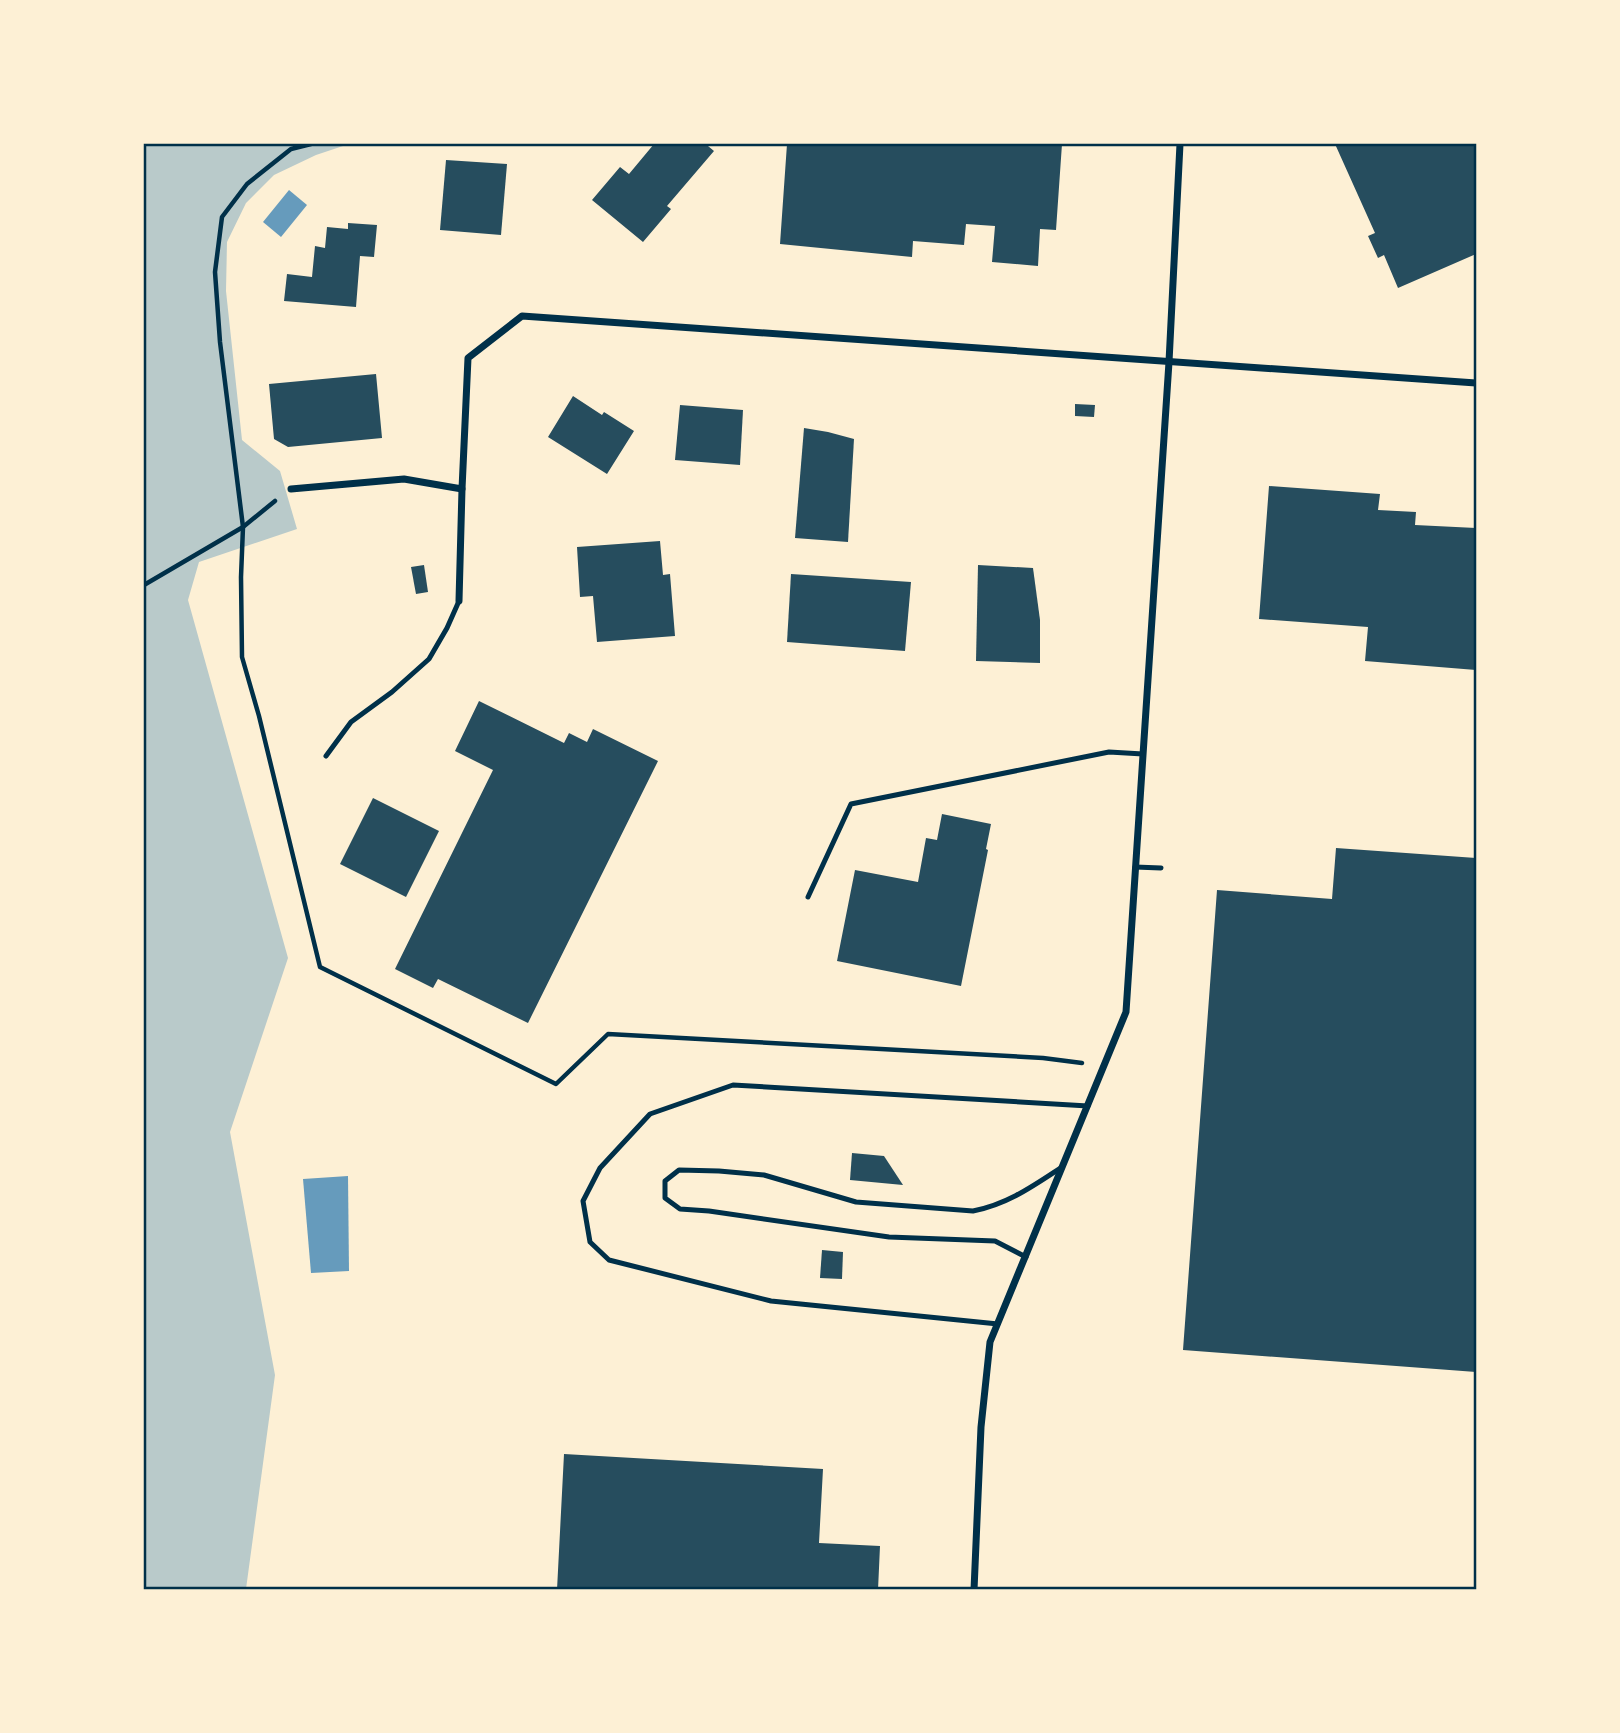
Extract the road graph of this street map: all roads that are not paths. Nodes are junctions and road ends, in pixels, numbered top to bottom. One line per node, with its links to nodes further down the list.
1 (1180, 144): 2 (street)
2 (1169, 362): 3 (street); 5 (street); 7 (street)
3 (1476, 383)
4 (291, 489): 5 (street)
5 (462, 489): 6 (street)
6 (459, 601): 8 (lane)
7 (1143, 754): 9 (street); 11 (lane)
8 (326, 756)
9 (1135, 867): 10 (lane); 12 (street)
10 (1161, 868)
11 (808, 897)
12 (1088, 1106): 13 (street); 15 (lane)
13 (1062, 1167): 14 (street); 14 (lane)
14 (1026, 1257): 15 (street)
15 (998, 1324): 16 (street)
16 (974, 1590)

